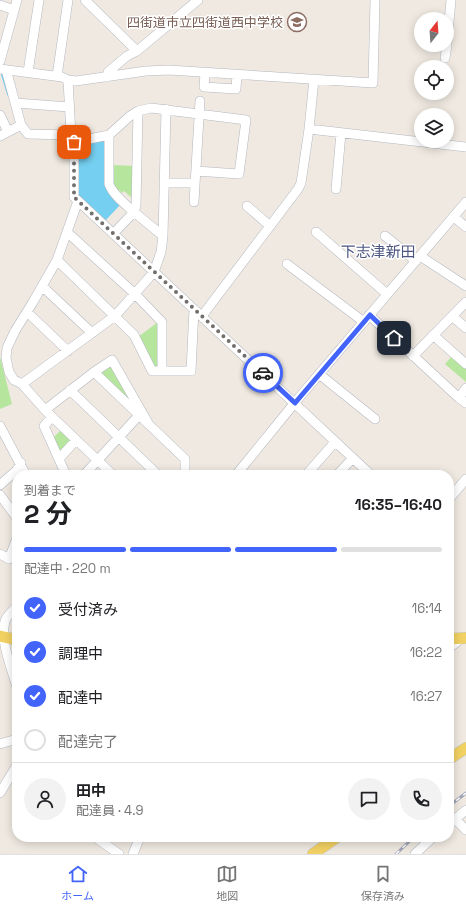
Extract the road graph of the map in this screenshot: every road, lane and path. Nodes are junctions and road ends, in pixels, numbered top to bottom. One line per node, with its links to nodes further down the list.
1 (17, 0): 10 (street)
2 (39, 0): 17 (street)
3 (68, 0): 20 (street)
4 (85, 0): 12 (street)
5 (198, 0): 8 (street)
6 (375, 0): 22 (street)
7 (451, 0): 11 (street)
8 (187, 3): 12 (street)
9 (0, 5): 10 (street)
10 (14, 10): 15 (street)
11 (450, 12)
12 (137, 51): 21 (street)
13 (446, 52): 14 (street)
14 (445, 58)
15 (0, 61)
16 (3, 69): 17 (street); 25 (street)
17 (28, 72): 20 (street)
18 (205, 73): 19 (street); 19 (street); 21 (street)
19 (237, 74): 22 (street)
20 (57, 76): 23 (street)
21 (108, 77): 23 (street)
22 (314, 79): 32 (street)
23 (68, 80): 26 (street)
24 (200, 101): 29 (street)
25 (16, 103): 26 (street); 31 (street)
26 (69, 107): 36 (street)
27 (166, 110): 28 (street); 29 (street); 39 (street)
28 (138, 111): 35 (street); 46 (street)
29 (199, 114): 38 (street); 38 (street)
30 (0, 115): 34 (street)
31 (21, 125): 34 (street); 36 (street)
32 (309, 129): 33 (street); 48 (street)
33 (341, 133): 37 (street); 41 (street)
34 (4, 134)
35 (110, 135): 36 (street); 46 (street)
36 (72, 139): 42 (street)
37 (466, 146)
38 (196, 171): 40 (street)
39 (164, 182): 40 (street); 53 (street)
40 (195, 183): 43 (street)
41 (336, 189)
42 (78, 201): 50 (street); 52 (street)
43 (194, 202)
44 (466, 202): 47 (street)
45 (247, 206): 48 (street)
46 (134, 212): 52 (street); 53 (street)
47 (454, 217): 49 (street); 55 (street)
48 (270, 226): 67 (street)
49 (466, 226)
50 (67, 232): 56 (street); 61 (street)
51 (316, 232): 62 (street)
52 (113, 234): 58 (street)
53 (163, 236): 58 (street)
54 (385, 236): 55 (street)
55 (418, 258): 60 (street); 62 (street)
56 (56, 260): 59 (street); 66 (street)
57 (287, 264): 69 (street)
58 (154, 272): 61 (street); 64 (street)
59 (42, 286): 65 (street); 71 (street)
60 (466, 286)
61 (135, 294): 66 (street); 76 (street)
62 (387, 294): 69 (street)
63 (466, 302): 68 (street)
64 (194, 309): 67 (street); 76 (street)
65 (27, 312): 73 (street); 79 (street)
66 (115, 316): 71 (street); 76 (street)
67 (202, 316): 83 (street)
68 (452, 316): 70 (street); 72 (street)
69 (367, 318): 74 (street); 78 (street)
70 (466, 328)
71 (92, 333): 73 (street)
72 (433, 335): 74 (street); 75 (street)
73 (68, 351): 79 (street)
74 (413, 356): 82 (street)
75 (466, 364)
76 (162, 371)
77 (94, 372): 81 (street); 85 (street); 85 (street)
78 (319, 374): 83 (street); 86 (street)
79 (22, 384): 84 (street)
80 (466, 388): 82 (street)
81 (70, 390): 84 (street); 88 (street)
82 (462, 400)
83 (295, 403): 91 (street); 103 (street)
84 (48, 414): 90 (street); 93 (street)
85 (141, 414): 88 (street); 102 (street)
86 (375, 419)
87 (0, 426): 89 (street)
88 (119, 437): 94 (street); 101 (street)
89 (2, 438): 95 (street)
90 (76, 440): 93 (street); 94 (street)
91 (335, 442): 92 (street); 104 (street)
92 (353, 458): 105 (street); 106 (street)
93 (59, 459): 98 (street)
94 (98, 460): 99 (street); 100 (street)
95 (21, 463): 96 (street); 97 (street)
96 (17, 470)
97 (24, 470)
98 (64, 470)
99 (89, 470)
100 (108, 470)
101 (153, 470)
102 (185, 470)
103 (240, 470)
104 (310, 470)
105 (342, 470)
106 (366, 470)
107 (12, 474): 109 (street)
108 (466, 479): 110 (street)
109 (0, 485)
110 (454, 493)
111 (1, 499): 112 (street)
112 (12, 512)
113 (12, 551): 114 (street)
114 (0, 554)
115 (12, 612): 116 (street)
116 (1, 636): 117 (main road); 118 (street)
117 (12, 639)
118 (12, 671)
119 (12, 740): 120 (street)
120 (0, 744)
121 (466, 748): 122 (main road)
122 (454, 756)
123 (12, 773): 124 (street)
124 (0, 793)
125 (466, 810): 126 (street)
126 (454, 819)
127 (454, 822): 128 (street)
128 (466, 830)
129 (102, 842): 133 (street)
130 (138, 842): 134 (street)
131 (330, 842): 135 (main road)
132 (428, 842): 136 (street)
133 (119, 854)
134 (133, 854)
135 (313, 854)
136 (415, 854)

